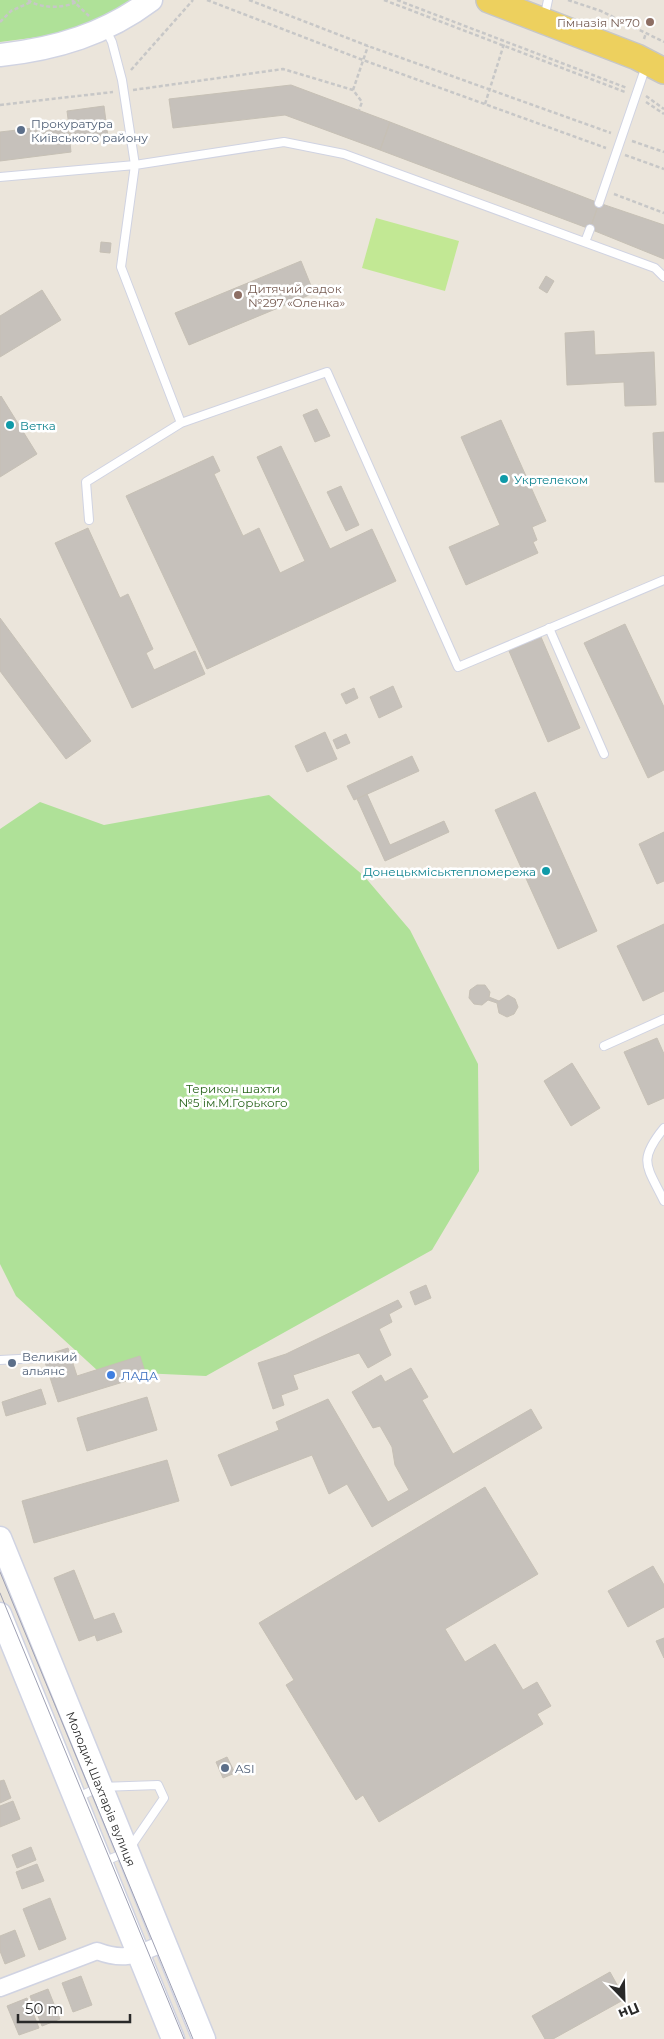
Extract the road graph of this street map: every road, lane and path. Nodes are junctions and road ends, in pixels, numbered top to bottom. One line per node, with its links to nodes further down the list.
1 (28, 0): 11 (path)
2 (79, 0): 11 (path)
3 (151, 0): 14 (main road)
4 (193, 0): 22 (path)
5 (207, 0): 20 (path)
6 (249, 0): 18 (path)
7 (384, 0): 17 (path)
8 (397, 0): 15 (path)
9 (489, 0): 12 (main road)
10 (568, 0): 16 (path)
11 (31, 2): 13 (path)
12 (546, 10): 21 (main road)
13 (0, 22)
14 (106, 28): 19 (main road); 22 (lane)
15 (505, 41): 17 (path); 26 (path)
16 (664, 42)
17 (503, 45): 24 (path); 26 (path)
18 (368, 46): 20 (path); 24 (path)
19 (0, 55)
20 (363, 60): 23 (path); 27 (path)
21 (656, 67): 26 (lane)
22 (122, 80): 25 (lane)
23 (353, 90): 25 (path); 30 (path)
24 (490, 90): 27 (path); 32 (path)
25 (123, 91): 28 (path); 35 (lane)
26 (636, 95): 29 (path); 31 (path); 32 (lane)
27 (485, 104): 33 (path)
28 (0, 105)
29 (664, 108)
30 (359, 110)
31 (664, 114)
32 (622, 137): 33 (lane); 34 (path)
33 (617, 152): 36 (path); 38 (lane)
34 (664, 152)
35 (135, 165): 37 (lane); 42 (lane); 44 (lane)
36 (664, 169)
37 (0, 177)
38 (603, 190): 39 (lane); 40 (path)
39 (599, 203)
40 (664, 212)
41 (590, 229): 42 (lane)
42 (585, 242): 43 (lane)
43 (664, 277)
44 (181, 423): 45 (lane); 47 (lane)
45 (88, 520)
46 (664, 580): 47 (lane)
47 (550, 628): 48 (lane)
48 (604, 754)
49 (664, 1019): 50 (lane)
50 (604, 1046)
51 (664, 1128): 52 (lane)
52 (664, 1201)
53 (38, 1358): 54 (lane)
54 (0, 1360)
55 (0, 1538): 56 (main road, Молодих Шахтарів вулиця)
56 (5, 1566): 58 (main road, Молодих Шахтарів вулиця)
57 (0, 1614): 59 (main road)
58 (100, 1787): 59 (lane); 60 (main road, Молодих Шахтарів вулиця); 60 (lane)
59 (74, 1798): 61 (main road)
60 (127, 1852): 61 (lane); 62 (main road, Молодих Шахтарів вулиця)
61 (101, 1863): 63 (main road)
62 (164, 1943): 63 (street); 66 (main road, Молодих Шахтарів вулиця)
63 (138, 1954): 64 (street); 65 (main road)
64 (0, 1988)
65 (173, 2039)
66 (204, 2039)

